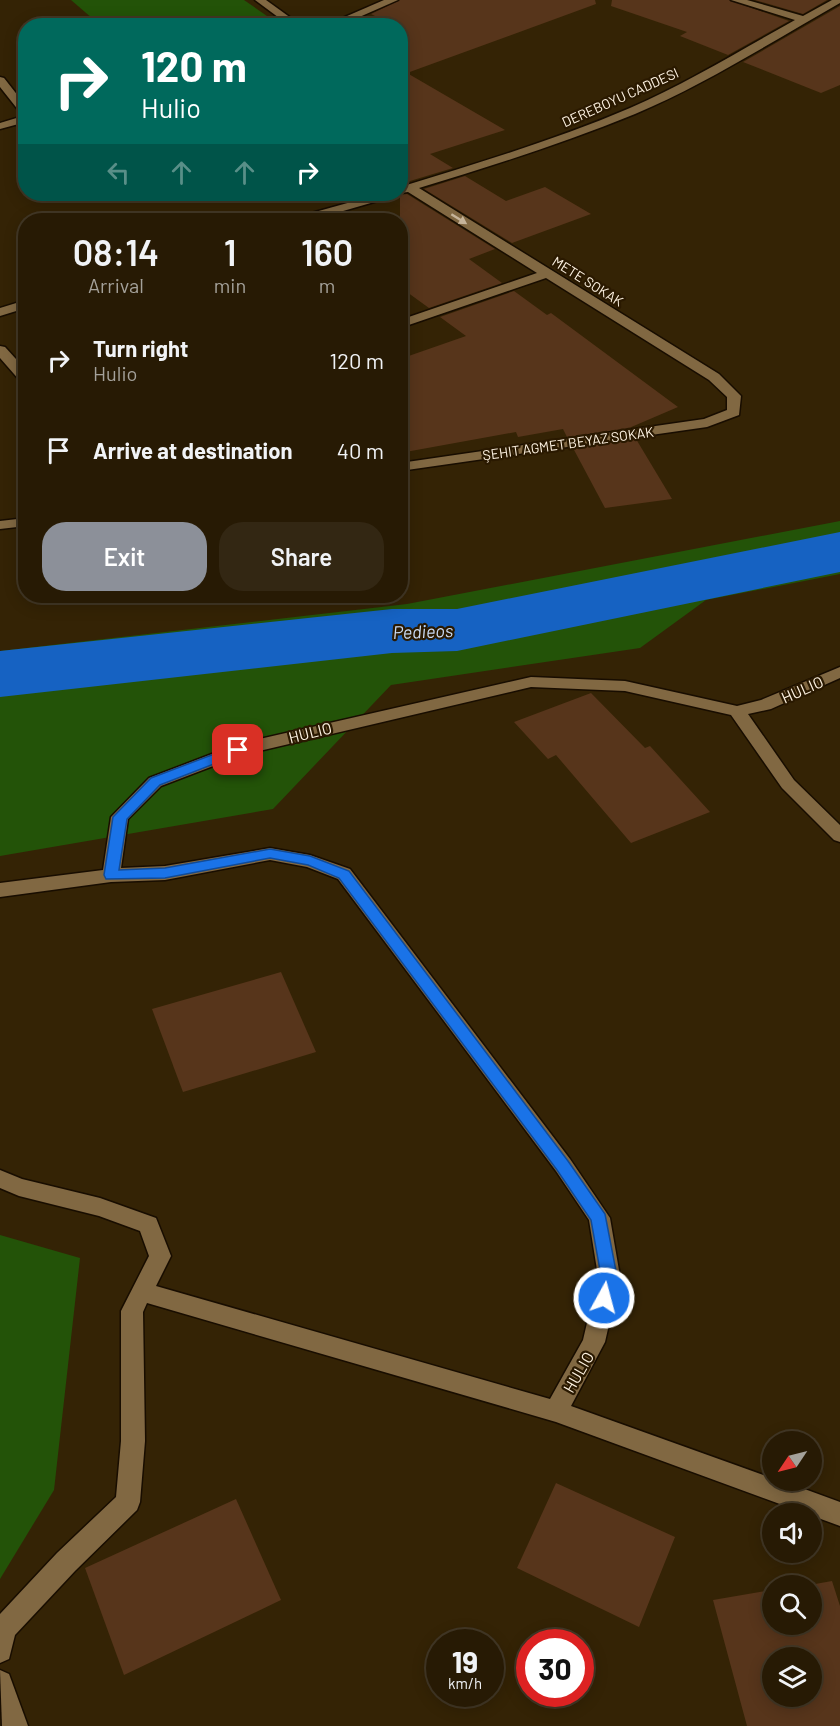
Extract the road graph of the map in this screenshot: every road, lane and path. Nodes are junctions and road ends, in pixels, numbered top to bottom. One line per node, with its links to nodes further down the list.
1 (260, 0): 5 (street)
2 (393, 0): 6 (street)
3 (736, 0): 7 (street)
4 (836, 5): 7 (street, DEREBOYU CADDESI)
5 (286, 18)
6 (349, 18)
7 (805, 20): 12 (street, DEREBOYU CADDESI)
8 (0, 80): 9 (street)
9 (18, 104)
10 (18, 121): 11 (street)
11 (0, 126)
12 (408, 188)
13 (408, 191): 16 (street, METE SOKAK, one-way to 16)
14 (367, 201): 15 (street)
15 (325, 213)
16 (548, 273): 19 (street); 22 (street, METE SOKAK)
17 (18, 306): 18 (street)
18 (0, 312)
19 (408, 321)
20 (0, 350): 21 (street)
21 (18, 370)
22 (734, 412): 23 (street, ŞEHIT AGMET BEYAZ SOKAK)
23 (408, 466)
24 (18, 523): 25 (street)
25 (0, 525)
26 (840, 672): 27 (street, HULIO)
27 (737, 711): 28 (street); 29 (street, HULIO)
28 (840, 836)
29 (111, 875): 30 (street); 33 (street, HULIO)
30 (0, 890)
31 (0, 1179): 32 (street)
32 (142, 1292): 33 (street); 35 (street)
33 (556, 1411): 34 (street, HULIO)
34 (840, 1514)
35 (0, 1650)
36 (0, 1683): 37 (street)
37 (15, 1726)

